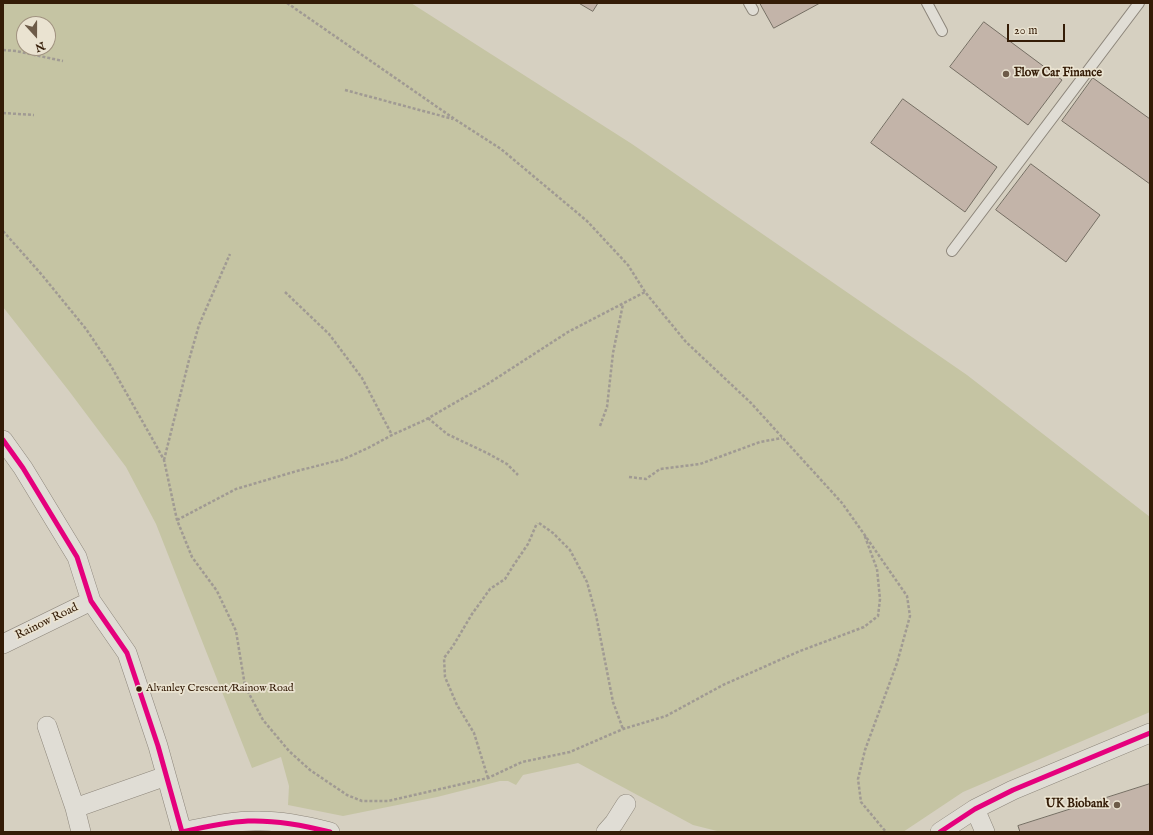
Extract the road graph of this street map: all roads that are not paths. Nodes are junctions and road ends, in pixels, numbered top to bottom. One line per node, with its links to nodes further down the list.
1 (927, 3): 3 (lane)
2 (1139, 3): 4 (lane)
3 (942, 31)
4 (952, 251)
5 (3, 440): 6 (street)
6 (91, 601): 7 (street, Rainow Road); 10 (street)
7 (3, 644)
8 (47, 726): 12 (street)
9 (1150, 733): 13 (street)
10 (166, 776): 12 (street); 15 (street)
11 (626, 804): 17 (street)
12 (75, 808): 14 (street)
13 (975, 809): 18 (street); 19 (street)
14 (80, 832)
15 (182, 832): 16 (street)
16 (330, 832)
17 (606, 832)
18 (940, 832)
19 (985, 832)

